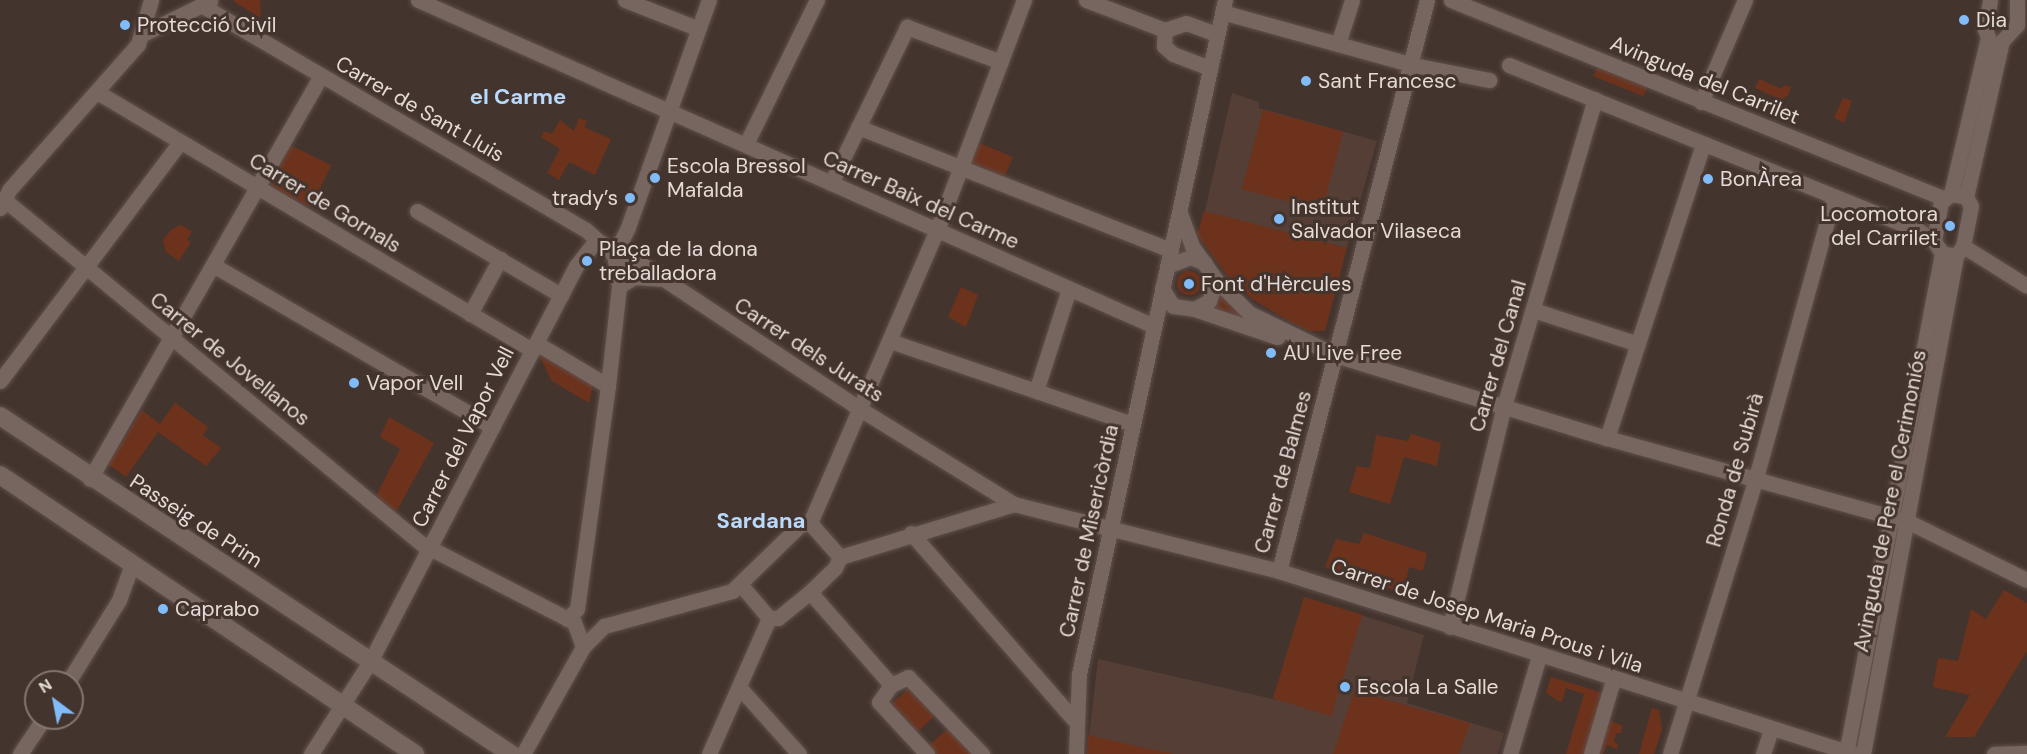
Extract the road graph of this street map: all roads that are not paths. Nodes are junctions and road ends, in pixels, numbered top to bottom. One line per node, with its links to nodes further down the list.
1 (151, 0): 19 (street)
2 (418, 0): 32 (street, Carrer Baix del Carme)
3 (625, 0): 17 (street)
4 (709, 0): 17 (street)
5 (817, 0): 35 (street)
6 (1024, 0): 23 (street)
7 (1086, 0): 18 (street)
8 (1352, 0): 22 (street)
9 (1426, 0): 24 (street, Carrer de Balmes)
10 (1451, 0): 31 (street, Avinguda del Carrilet)
11 (1745, 0): 31 (street)
12 (1990, 0): 21 (street)
13 (2018, 0): 16 (street)
14 (207, 2): 19 (street); 27 (street, Carrer de Sant Lluis)
15 (1224, 6): 20 (street); 22 (street)
16 (2022, 24): 21 (street)
17 (699, 29): 32 (street)
18 (1165, 30): 20 (street); 26 (street)
19 (143, 34): 29 (street)
20 (1217, 34): 26 (street)
21 (1995, 39): 41 (street)
22 (1338, 44): 24 (street)
23 (1001, 62): 33 (street); 37 (street)
24 (1409, 64): 28 (street); 71 (street, Carrer de Balmes)
25 (1509, 65): 30 (street)
26 (1210, 68): 44 (street)
27 (321, 75): 39 (street); 46 (street, Carrer de Sant Lluis)
28 (1489, 80)
29 (97, 92): 34 (street, Carrer de Gornals); 40 (street)
30 (1595, 99): 36 (street); 64 (street, Carrer del Canal)
31 (1701, 102): 41 (street, Avinguda del Carrilet)
32 (670, 112): 35 (street, Carrer Baix del Carme); 49 (street)
33 (858, 127): 37 (street); 38 (street)
34 (180, 142): 39 (street, Carrer de Gornals); 54 (street)
35 (746, 144): 38 (street, Carrer Baix del Carme)
36 (1704, 144): 42 (street); 69 (street)
37 (961, 167): 45 (street); 48 (street)
38 (831, 183): 45 (street, Carrer Baix del Carme)
39 (257, 187): 52 (street); 65 (street, Carrer de Gornals)
40 (4, 194): 54 (street, Carrer de Jovellanos)
41 (1953, 196): 47 (street); 47 (street)
42 (1834, 197): 47 (street); 83 (street, Ronda de Subirà)
43 (417, 211): 50 (street)
44 (1180, 213): 48 (street); 51 (street)
45 (937, 230): 60 (street, Carrer Baix del Carme); 68 (street)
46 (602, 243): 49 (street, Carrer de Sant Lluis); 61 (street, Carrer del Vapor Vell)
47 (1949, 249): 58 (street); 87 (street, Avinguda de Pere el Cerimoniós); 88 (street, Avinguda de Pere el Cerimoniós)
48 (1170, 250): 53 (street)
49 (614, 255): 55 (street, Carrer dels Jurats); 57 (street)
50 (500, 260): 61 (street); 65 (street)
51 (1205, 263): 53 (street); 56 (street)
52 (213, 265): 67 (street); 79 (street)
53 (1167, 266): 59 (street)
54 (86, 267): 67 (street, Carrer de Jovellanos); 72 (street)
55 (661, 279): 57 (street); 76 (street, Carrer dels Jurats)
56 (1216, 280): 63 (street); 71 (street)
57 (619, 286): 73 (street)
58 (2027, 286)
59 (1162, 288): 62 (street); 66 (street, Carrer de Misericòrdia)
60 (1069, 289): 66 (street, Carrer Baix del Carme); 74 (street)
61 (561, 295): 70 (street, Carrer del Vapor Vell)
62 (1173, 306): 63 (street); 66 (street, Carrer de Misericòrdia)
63 (1194, 309): 71 (street)
64 (1533, 310): 69 (street); 75 (street, Carrer del Canal)
65 (470, 314): 70 (street, Carrer de Gornals)
66 (1155, 326): 78 (street, Carrer de Misericòrdia)
67 (172, 338): 82 (street); 92 (street, Carrer de Jovellanos)
68 (890, 341): 74 (street); 76 (street)
69 (1638, 344): 80 (street)
70 (534, 347): 73 (street, Carrer de Gornals); 79 (street, Carrer del Vapor Vell)
71 (1335, 355): 75 (street); 95 (street, Carrer de Balmes)
72 (0, 381)
73 (608, 386): 99 (street)
74 (1036, 392): 78 (street)
75 (1504, 406): 80 (street); 102 (street, Carrer del Canal)
76 (860, 409): 84 (street, Carrer dels Jurats); 89 (street)
77 (0, 416): 82 (street, Passeig de Prim)
78 (1133, 424): 90 (street, Carrer de Misericòrdia)
79 (492, 427): 92 (street, Carrer del Vapor Vell)
80 (1607, 438): 83 (street)
81 (0, 475): 94 (street)
82 (90, 479): 105 (street, Passeig de Prim)
83 (1755, 481): 87 (street); 110 (street, Ronda de Subirà)
84 (980, 483): 85 (street, Carrer dels Jurats); 86 (street)
85 (1014, 504): 86 (street); 90 (street, Carrer dels Jurats)
86 (966, 518): 91 (street)
87 (1891, 518): 88 (street); 130 (street, Avinguda de Pere el Cerimoniós)
88 (1909, 522): 96 (street); 132 (street, Avinguda de Pere el Cerimoniós)
89 (810, 523): 93 (street); 97 (street)
90 (1112, 528): 95 (street, Carrer de Josep Maria Prous i Vila); 112 (street, Carrer de Misericòrdia)
91 (910, 533): 93 (street); 112 (street)
92 (429, 549): 99 (street, Carrer de Jovellanos); 105 (street, Carrer del Vapor Vell)
93 (840, 557): 98 (street)
94 (132, 564): 106 (street); 111 (street)
95 (1279, 570): 102 (street, Carrer de Josep Maria Prous i Vila)
96 (2027, 580)
97 (741, 585): 100 (street); 101 (street)
98 (810, 592): 100 (street); 108 (street)
99 (572, 614): 101 (street, Carrer de Jovellanos); 103 (street)
100 (769, 618): 109 (street)
101 (604, 626): 103 (street)
102 (1450, 627): 104 (street, Carrer de Josep Maria Prous i Vila)
103 (583, 647): 121 (street)
104 (1539, 656): 107 (street, Carrer de Josep Maria Prous i Vila); 126 (street)
105 (371, 660): 111 (street); 120 (street, Passeig de Prim)
106 (75, 670)
107 (1613, 680): 110 (street, Carrer de Josep Maria Prous i Vila); 127 (street)
108 (891, 685): 124 (street); 125 (street)
109 (739, 687): 122 (street); 123 (street)
110 (1687, 700): 114 (street, Carrer de Josep Maria Prous i Vila); 128 (street, Ronda de Subirà)
111 (344, 704): 118 (street); 119 (street)
112 (1074, 720): 115 (street, Carrer de Misericòrdia)
113 (36, 730): 117 (street)
114 (1771, 730): 129 (street); 130 (street, Carrer de Josep Maria Prous i Vila)
115 (1075, 752)
116 (2027, 753): 133 (street)
117 (20, 754)
118 (311, 754)
119 (415, 754)
120 (511, 754)
121 (523, 754)
122 (709, 754)
123 (799, 754)
124 (927, 754)
125 (982, 754)
126 (1510, 754)
127 (1591, 754)
128 (1671, 754)
129 (1764, 754)
130 (1846, 754): 131 (street, Carrer de Josep Maria Prous i Vila)
131 (1854, 754)
132 (1863, 754)
133 (1994, 754)

